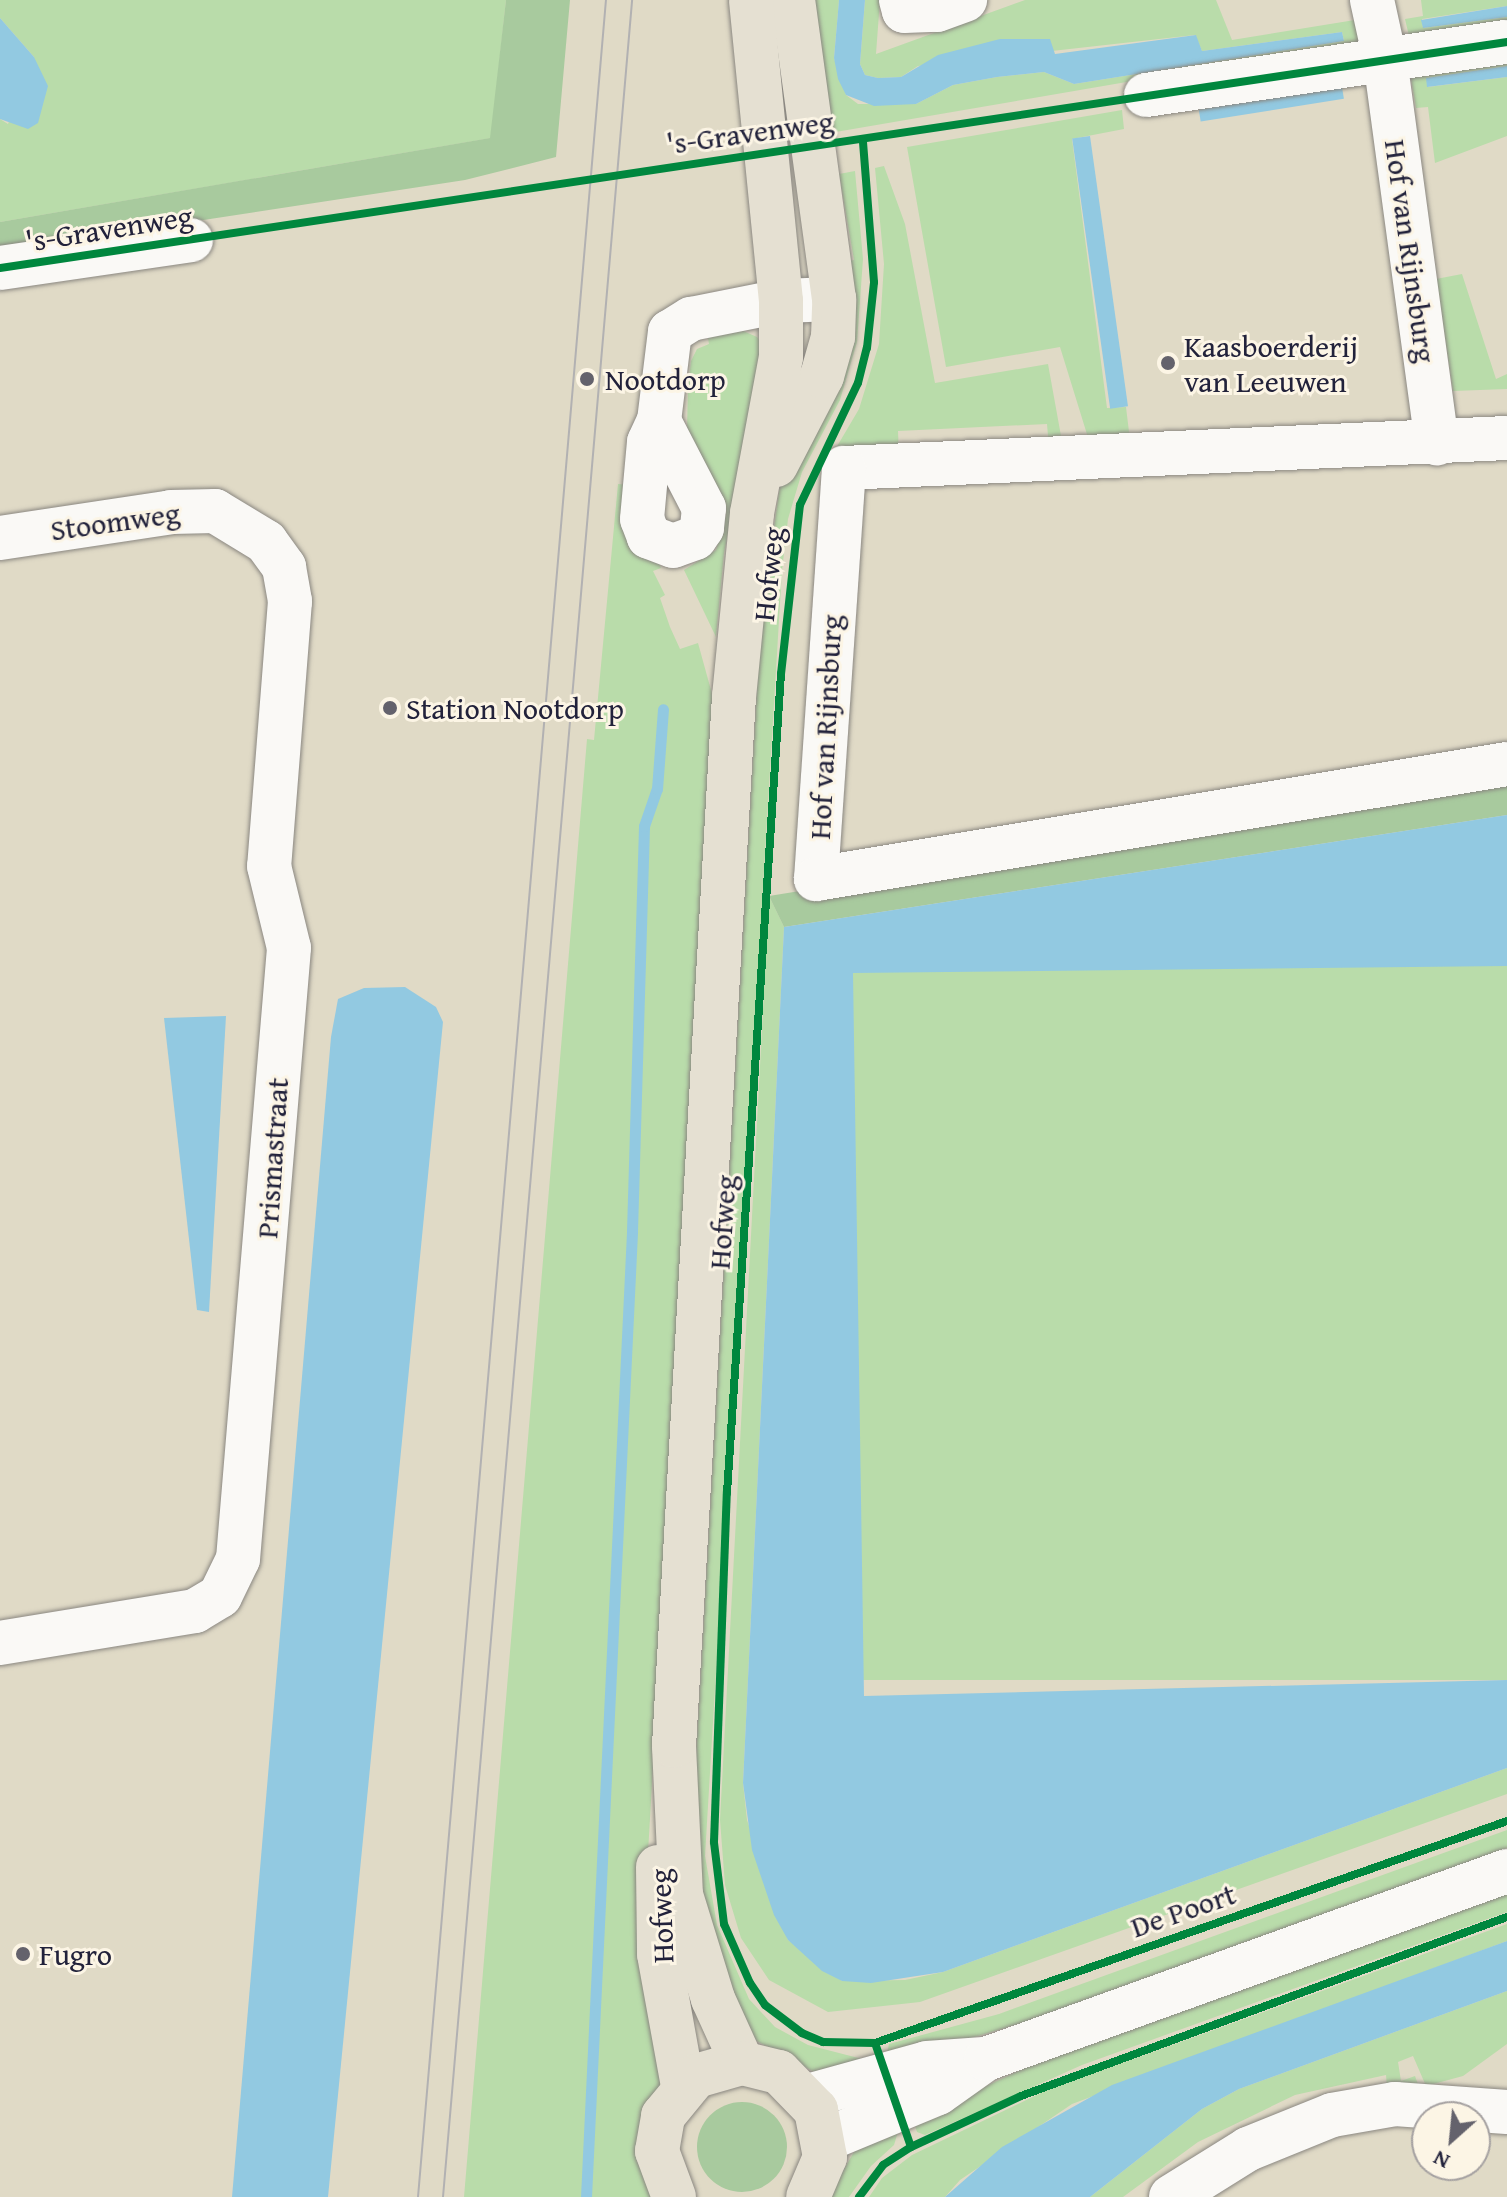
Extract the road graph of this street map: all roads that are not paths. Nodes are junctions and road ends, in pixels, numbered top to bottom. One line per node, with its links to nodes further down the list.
1 (751, 0): 12 (main road, Hofweg)
2 (793, 0): 11 (main road, Hofweg)
3 (901, 0): 4 (street)
4 (965, 0)
5 (1372, 0): 7 (street, Hof van Rijnsburg)
6 (1507, 42): 7 (street)
7 (1385, 59): 8 (street); 15 (street, Hof van Rijnsburg)
8 (1146, 95)
9 (191, 240): 10 (street, 's-Gravenweg)
10 (0, 268)
11 (834, 299): 12 (street); 16 (main road, Hofweg)
12 (781, 301): 13 (street); 16 (main road, Hofweg)
13 (659, 421)
14 (1507, 438): 15 (street, Hof van Rijnsburg)
15 (1437, 443): 19 (street, Hof van Rijnsburg)
16 (752, 513): 21 (main road, Hofweg)
17 (230, 516): 18 (street, Stoomweg); 20 (street, Prismastraat)
18 (0, 538)
19 (1507, 764)
20 (0, 1643)
21 (674, 1746): 24 (main road, Hofweg); 25 (main road, Hofweg)
22 (1507, 1871): 23 (street)
23 (986, 2059): 26 (street); 28 (street)
24 (742, 2063): 25 (main road); 26 (main road)
25 (683, 2086): 29 (main road)
26 (808, 2096): 28 (main road)
27 (1507, 2112): 31 (street)
28 (825, 2140): 30 (main road)
29 (674, 2197)
30 (808, 2197)
31 (1171, 2197)

